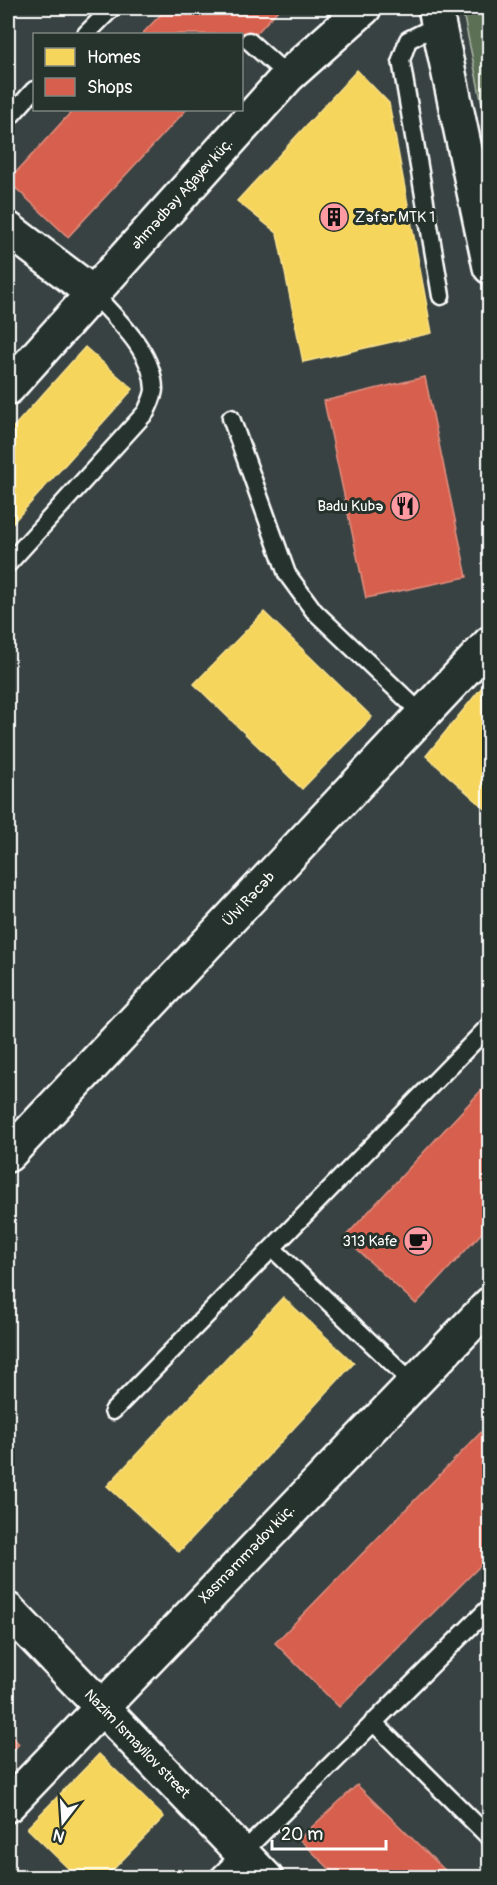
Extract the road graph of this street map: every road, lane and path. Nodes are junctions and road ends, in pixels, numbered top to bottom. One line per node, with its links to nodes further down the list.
1 (112, 8): 4 (lane)
2 (364, 8): 6 (street, Əhmədbəy Ağayev küç.)
3 (436, 16): 10 (street); 12 (lane)
4 (87, 33)
5 (249, 41): 6 (lane)
6 (288, 76): 11 (street, Əhmədbəy Ağayev küç.)
7 (33, 91): 8 (lane)
8 (8, 119)
9 (8, 229): 11 (street)
10 (489, 267)
11 (93, 294): 13 (street, Əhmədbəy Ağayev küç.); 15 (lane)
12 (441, 296)
13 (8, 388)
14 (231, 418): 17 (lane)
15 (8, 564)
16 (489, 643): 17 (street, Ülvi Rəcəb)
17 (423, 715): 19 (street, Ülvi Rəcəb)
18 (489, 1025): 20 (lane)
19 (8, 1155)
20 (272, 1248): 22 (lane); 23 (lane)
21 (489, 1304): 22 (street, Xasməmmədov küç.)
22 (412, 1383): 26 (street, Xasməmmədov küç.)
23 (113, 1411)
24 (489, 1606): 27 (lane)
25 (8, 1610): 26 (street, Nazim Ismayilov street)
26 (100, 1706): 28 (street, Xasməmmədov küç.); 30 (street, Nazim Ismayilov street)
27 (373, 1722): 29 (lane); 30 (lane)
28 (8, 1805)
29 (489, 1838)
30 (241, 1852): 31 (lane); 32 (street, Nazim Ismayilov street)
31 (217, 1878)
32 (266, 1878)

